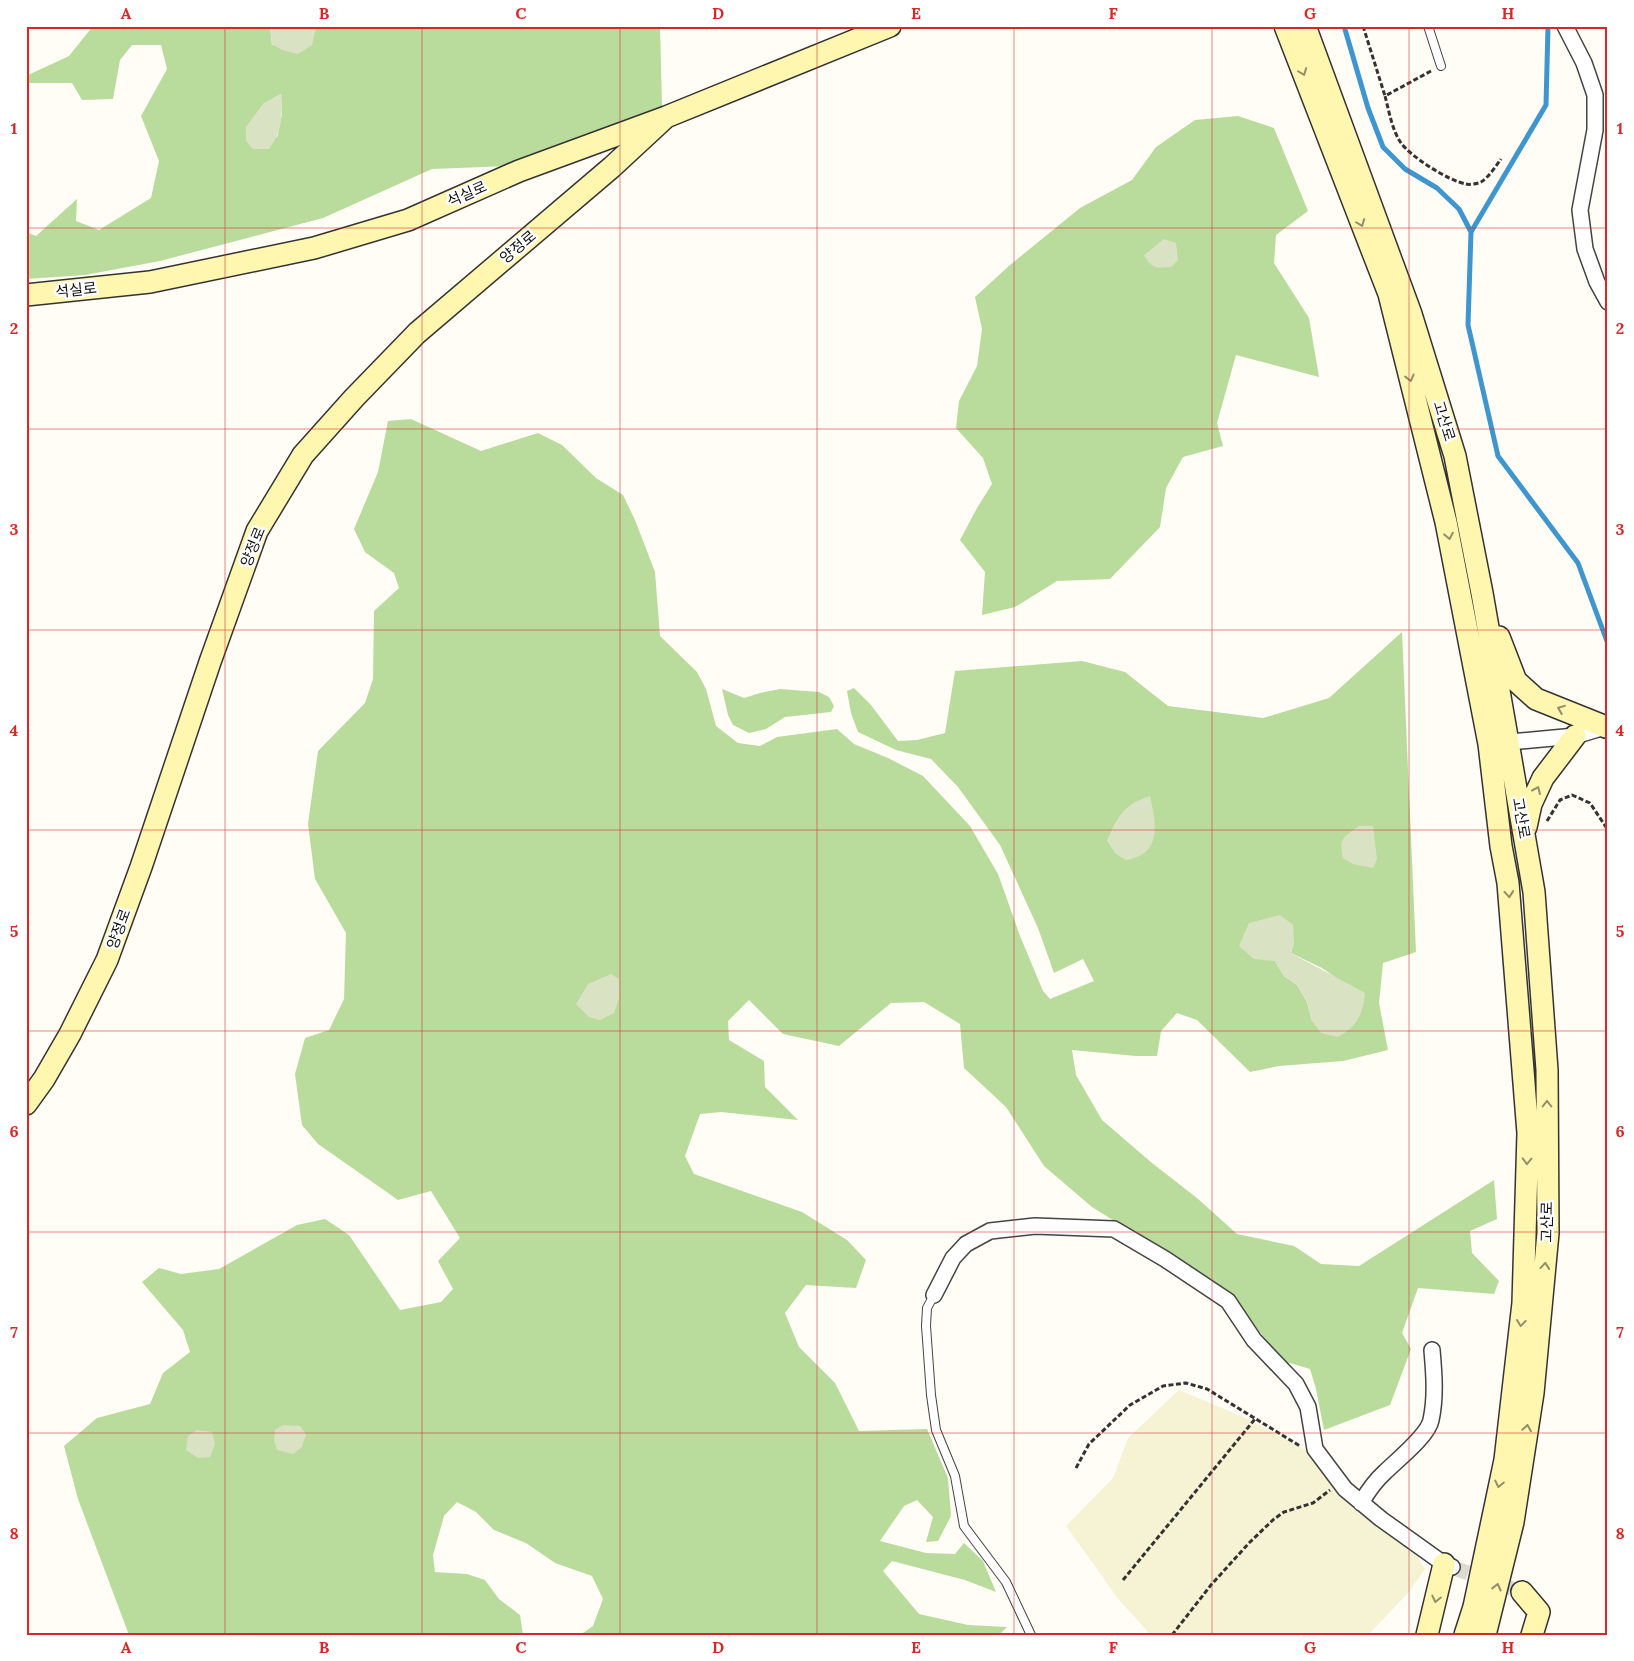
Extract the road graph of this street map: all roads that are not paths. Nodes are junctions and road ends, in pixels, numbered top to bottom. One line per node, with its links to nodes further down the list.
1 (1285, 26): 15 (street, 고산로, one-way to 15)
2 (1305, 26): 12 (street, 고산로)
3 (1428, 26): 6 (lane)
4 (1565, 26): 11 (street)
5 (885, 27): 7 (street, 석실로)
6 (1441, 66)
7 (666, 117): 8 (street, 석실로); 9 (street, 양정로)
8 (590, 144): 9 (street); 10 (street, 석실로)
9 (612, 166): 17 (street, 양정로)
10 (26, 295)
11 (1608, 302)
12 (1482, 593): 13 (street, one-way to 12); 15 (street, 고산로)
13 (1607, 726): 14 (street)
14 (1575, 736): 15 (street); 16 (street, one-way to 14)
15 (1499, 743): 16 (street, 고산로); 25 (street, 고산로, one-way to 25)
16 (1526, 831): 26 (street, 고산로, one-way to 16)
17 (26, 1104)
18 (934, 1295): 20 (street); 23 (lane)
19 (1432, 1350): 20 (street)
20 (1361, 1503): 21 (street)
21 (1449, 1566): 24 (street, one-way to 24)
22 (1522, 1592): 27 (street)
23 (1031, 1635)
24 (1427, 1635)
25 (1465, 1635)
26 (1485, 1635)
27 (1532, 1635)

